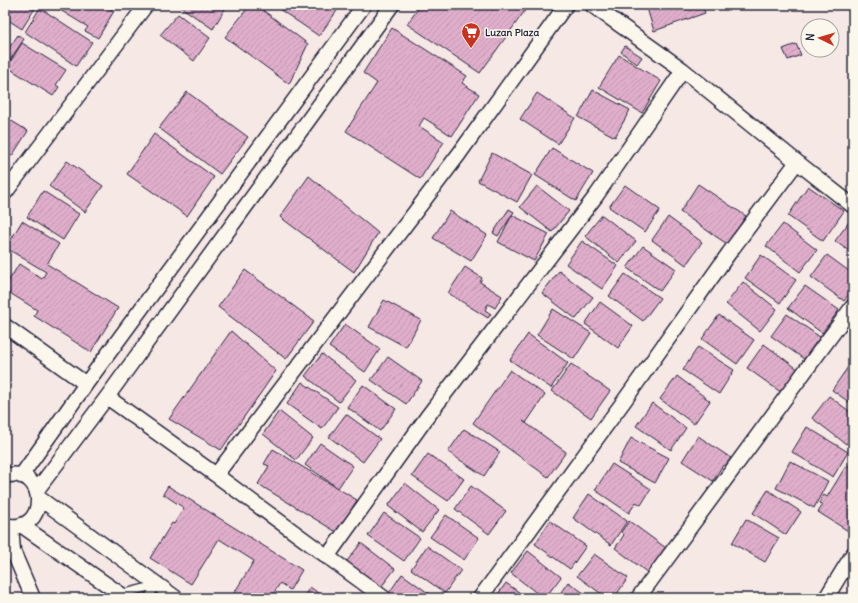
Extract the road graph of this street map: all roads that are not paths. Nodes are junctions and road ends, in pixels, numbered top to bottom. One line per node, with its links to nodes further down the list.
1 (146, 5): 8 (street)
2 (364, 5): 12 (street)
3 (392, 5): 13 (street)
4 (566, 5): 14 (street)
5 (592, 5): 6 (street)
6 (683, 70): 7 (street); 20 (street)
7 (797, 162): 9 (street); 26 (street)
8 (5, 193)
9 (853, 206)
10 (853, 306): 27 (street)
11 (5, 326): 12 (street)
12 (86, 384): 16 (street)
13 (107, 397): 14 (street); 17 (street)
14 (216, 475): 20 (street)
15 (5, 476): 16 (street)
16 (21, 476): 17 (street)
17 (38, 494): 18 (street); 24 (street)
18 (12, 526): 21 (street); 22 (street)
19 (853, 554): 28 (street)
20 (327, 557): 25 (street)
21 (123, 596): 23 (lane)
22 (33, 598)
23 (148, 598)
24 (176, 598)
25 (384, 598)
26 (480, 598)
27 (638, 598)
28 (826, 598)

